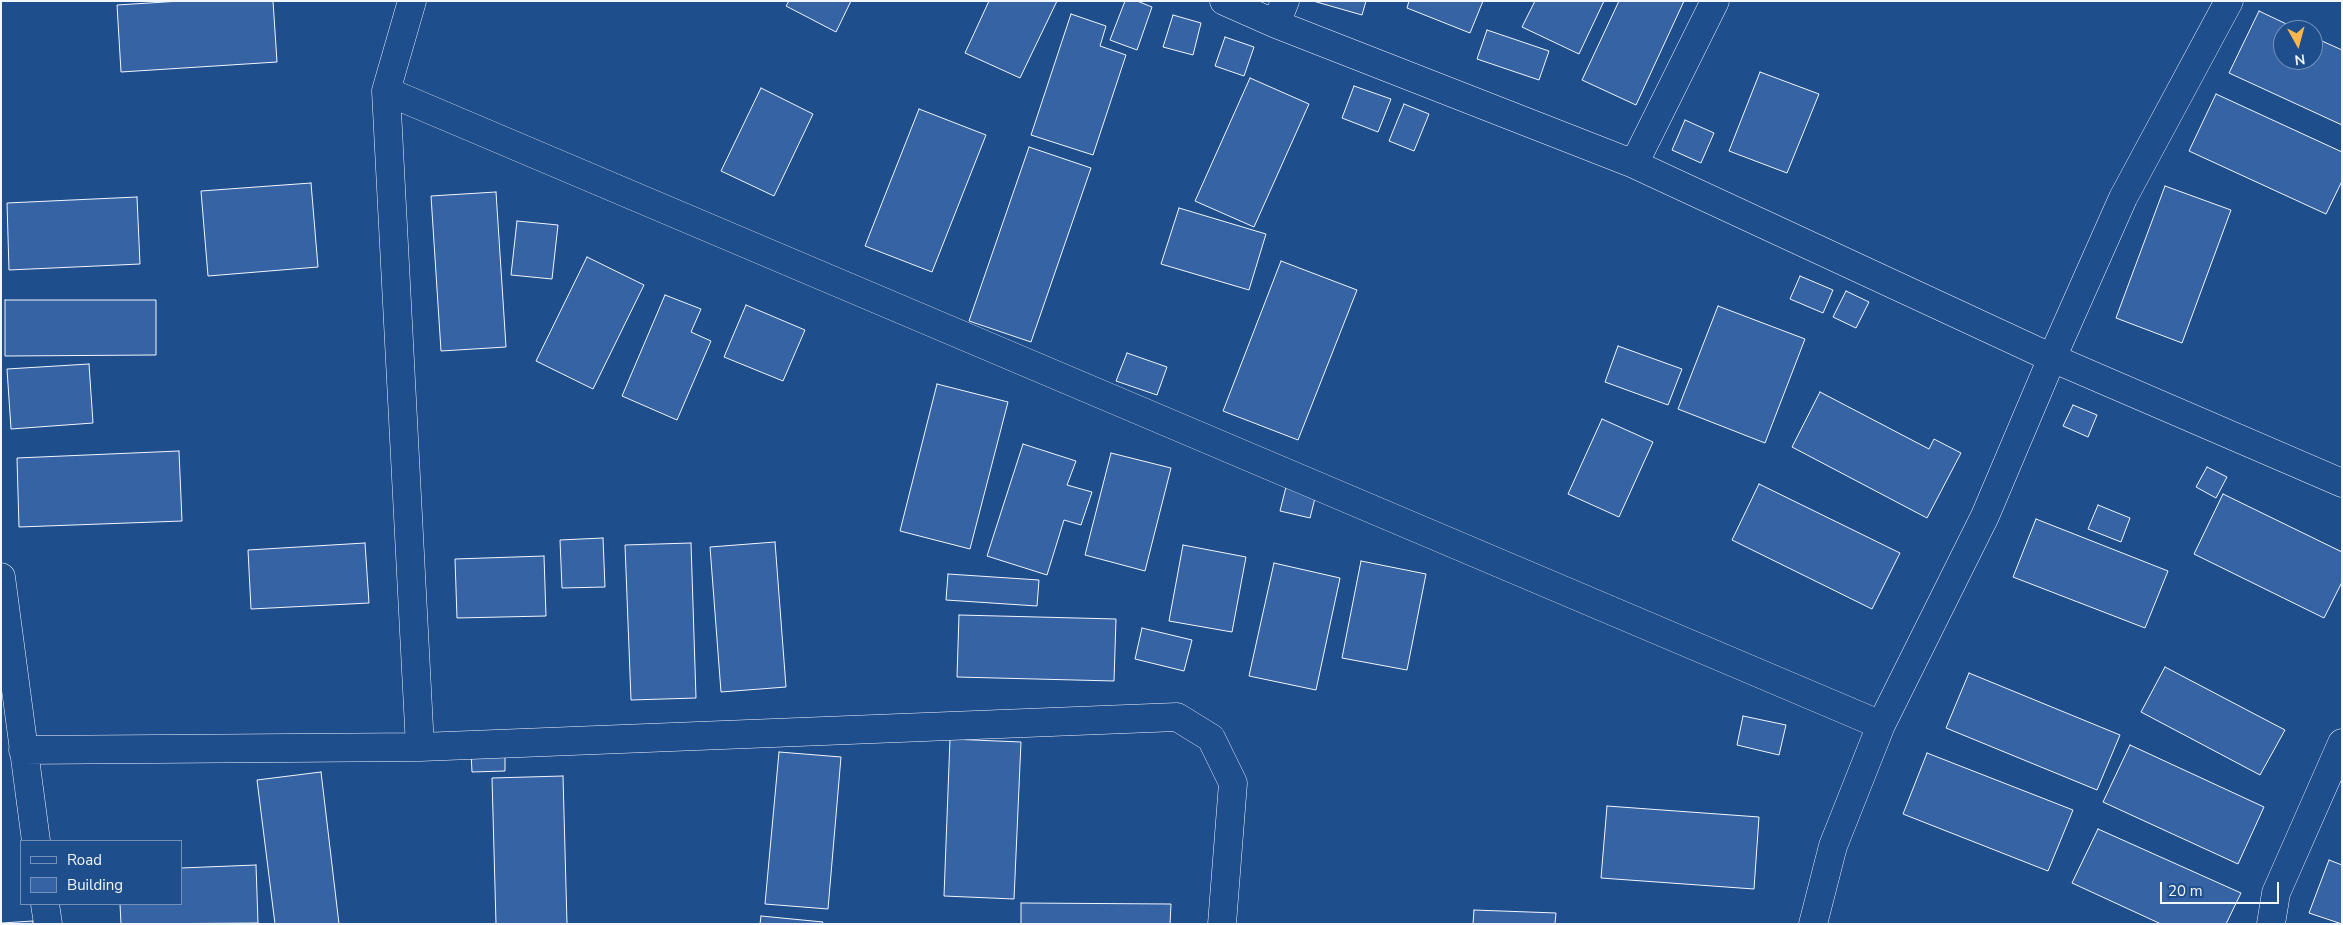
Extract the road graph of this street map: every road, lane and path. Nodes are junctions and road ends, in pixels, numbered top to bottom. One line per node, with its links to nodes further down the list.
1 (412, 1): 6 (street)
2 (1224, 1): 5 (street)
3 (1715, 1): 7 (street)
4 (2229, 1): 8 (street)
5 (1281, 13): 7 (street)
6 (386, 91): 11 (street); 13 (street)
7 (1634, 164): 8 (street)
8 (2052, 358): 9 (street); 11 (street)
9 (2342, 483)
10 (1, 577): 14 (street)
11 (1881, 725): 19 (street)
12 (2342, 743): 20 (street)
13 (420, 747): 14 (street); 18 (street)
14 (23, 750): 15 (street)
15 (36, 840)
16 (45, 905): 17 (street)
17 (48, 924)
18 (1222, 924)
19 (1813, 924)
20 (2271, 924)

